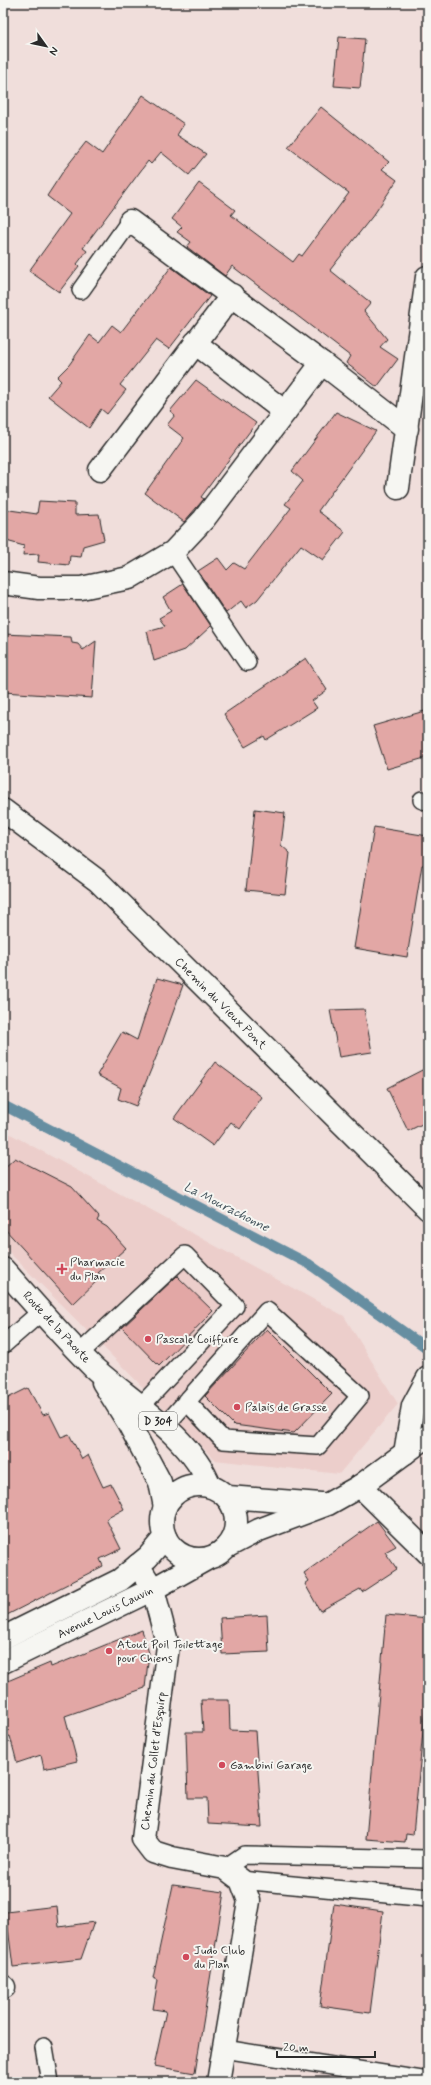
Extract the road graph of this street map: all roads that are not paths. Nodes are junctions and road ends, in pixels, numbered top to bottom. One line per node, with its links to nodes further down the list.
1 (130, 221): 3 (lane); 4 (street)
2 (427, 277): 8 (street)
3 (81, 290)
4 (232, 295): 5 (street); 6 (street)
5 (195, 343): 7 (street); 9 (street)
6 (322, 363): 7 (street); 8 (street)
7 (285, 412): 11 (street)
8 (407, 429): 10 (street)
9 (100, 470)
10 (398, 488)
11 (173, 552): 12 (street); 13 (lane)
12 (3, 583)
13 (247, 662)
14 (3, 810): 15 (street, Chemin du Vieux Pont)
15 (428, 1209)
16 (3, 1269): 17 (street, Route de la Paoute / D 304)
17 (42, 1311): 18 (lane); 19 (street, Route de la Paoute / D 304)
18 (3, 1345)
19 (87, 1360): 22 (street, Route de la Paoute / D 304); 22 (lane); 29 (street, Route de la Paoute / D 304)
20 (428, 1378): 25 (street)
21 (186, 1402): 21 (lane); 23 (lane)
22 (141, 1406): 23 (street, Route de la Paoute / D 304)
23 (164, 1427): 27 (street, Route de la Paoute / D 304)
24 (428, 1436): 25 (street)
25 (405, 1453): 26 (street)
26 (360, 1486): 28 (street); 32 (street)
27 (219, 1492): 28 (street); 29 (street); 31 (street)
28 (328, 1504): 31 (street)
29 (165, 1507): 30 (street)
30 (164, 1537): 33 (street); 34 (street, Avenue Louis Cauvin)
31 (228, 1546): 33 (street)
32 (428, 1553)
33 (205, 1560): 35 (street, Avenue Louis Cauvin)
34 (138, 1565): 35 (street, Chemin du Collet d'Esquirp); 36 (street, Avenue Louis Cauvin)
35 (153, 1590): 37 (street, Avenue Louis Cauvin); 39 (street, Chemin du Collet d'Esquirp)
36 (3, 1638)
37 (3, 1662)
38 (428, 1859): 39 (lane)
39 (233, 1874): 40 (lane); 42 (street)
40 (428, 1898)
41 (44, 2047): 44 (lane)
42 (224, 2048): 43 (lane); 45 (street)
43 (428, 2081)
44 (50, 2082)
45 (218, 2082)

